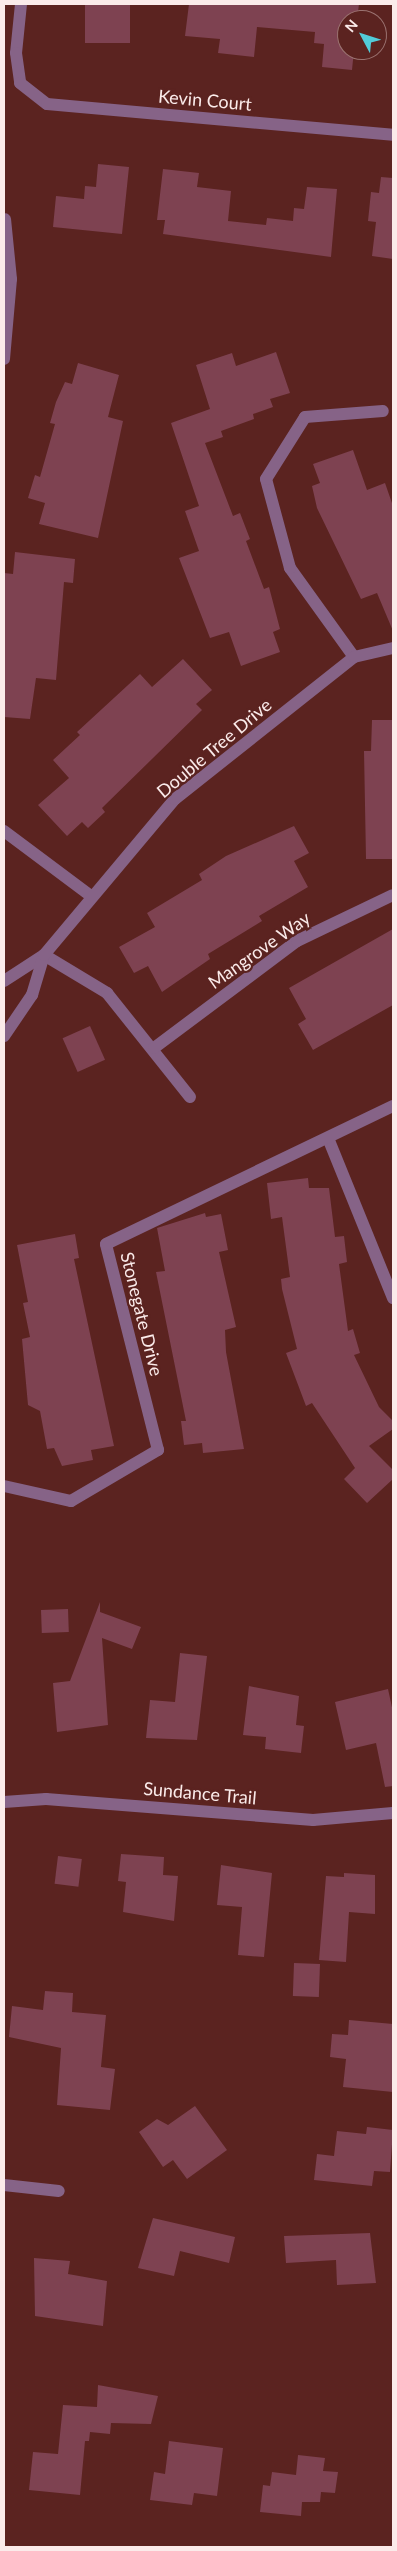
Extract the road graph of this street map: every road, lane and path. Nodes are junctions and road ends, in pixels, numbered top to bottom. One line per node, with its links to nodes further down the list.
1 (21, 4): 2 (street, Kevin Court)
2 (393, 135)
3 (6, 219): 4 (street)
4 (6, 335): 5 (street)
5 (4, 359)
6 (383, 411): 8 (street)
7 (393, 648): 8 (street, Double Tree Drive)
8 (354, 657): 11 (street, Double Tree Drive)
9 (4, 831): 11 (street)
10 (393, 895): 15 (street, Mangrove Way)
11 (91, 896): 12 (street, Double Tree Drive)
12 (44, 955): 13 (street, Double Tree Drive); 14 (street, Double Tree Drive); 15 (street)
13 (4, 981)
14 (4, 1036)
15 (154, 1048): 16 (street)
16 (190, 1097)
17 (393, 1106): 18 (street, Stonegate Drive)
18 (328, 1138): 19 (street); 20 (street, Stonegate Drive)
19 (393, 1298)
20 (4, 1486)
21 (4, 1802): 22 (street, Sundance Trail)
22 (393, 1813)
23 (4, 2185): 24 (street)
24 (59, 2191)

